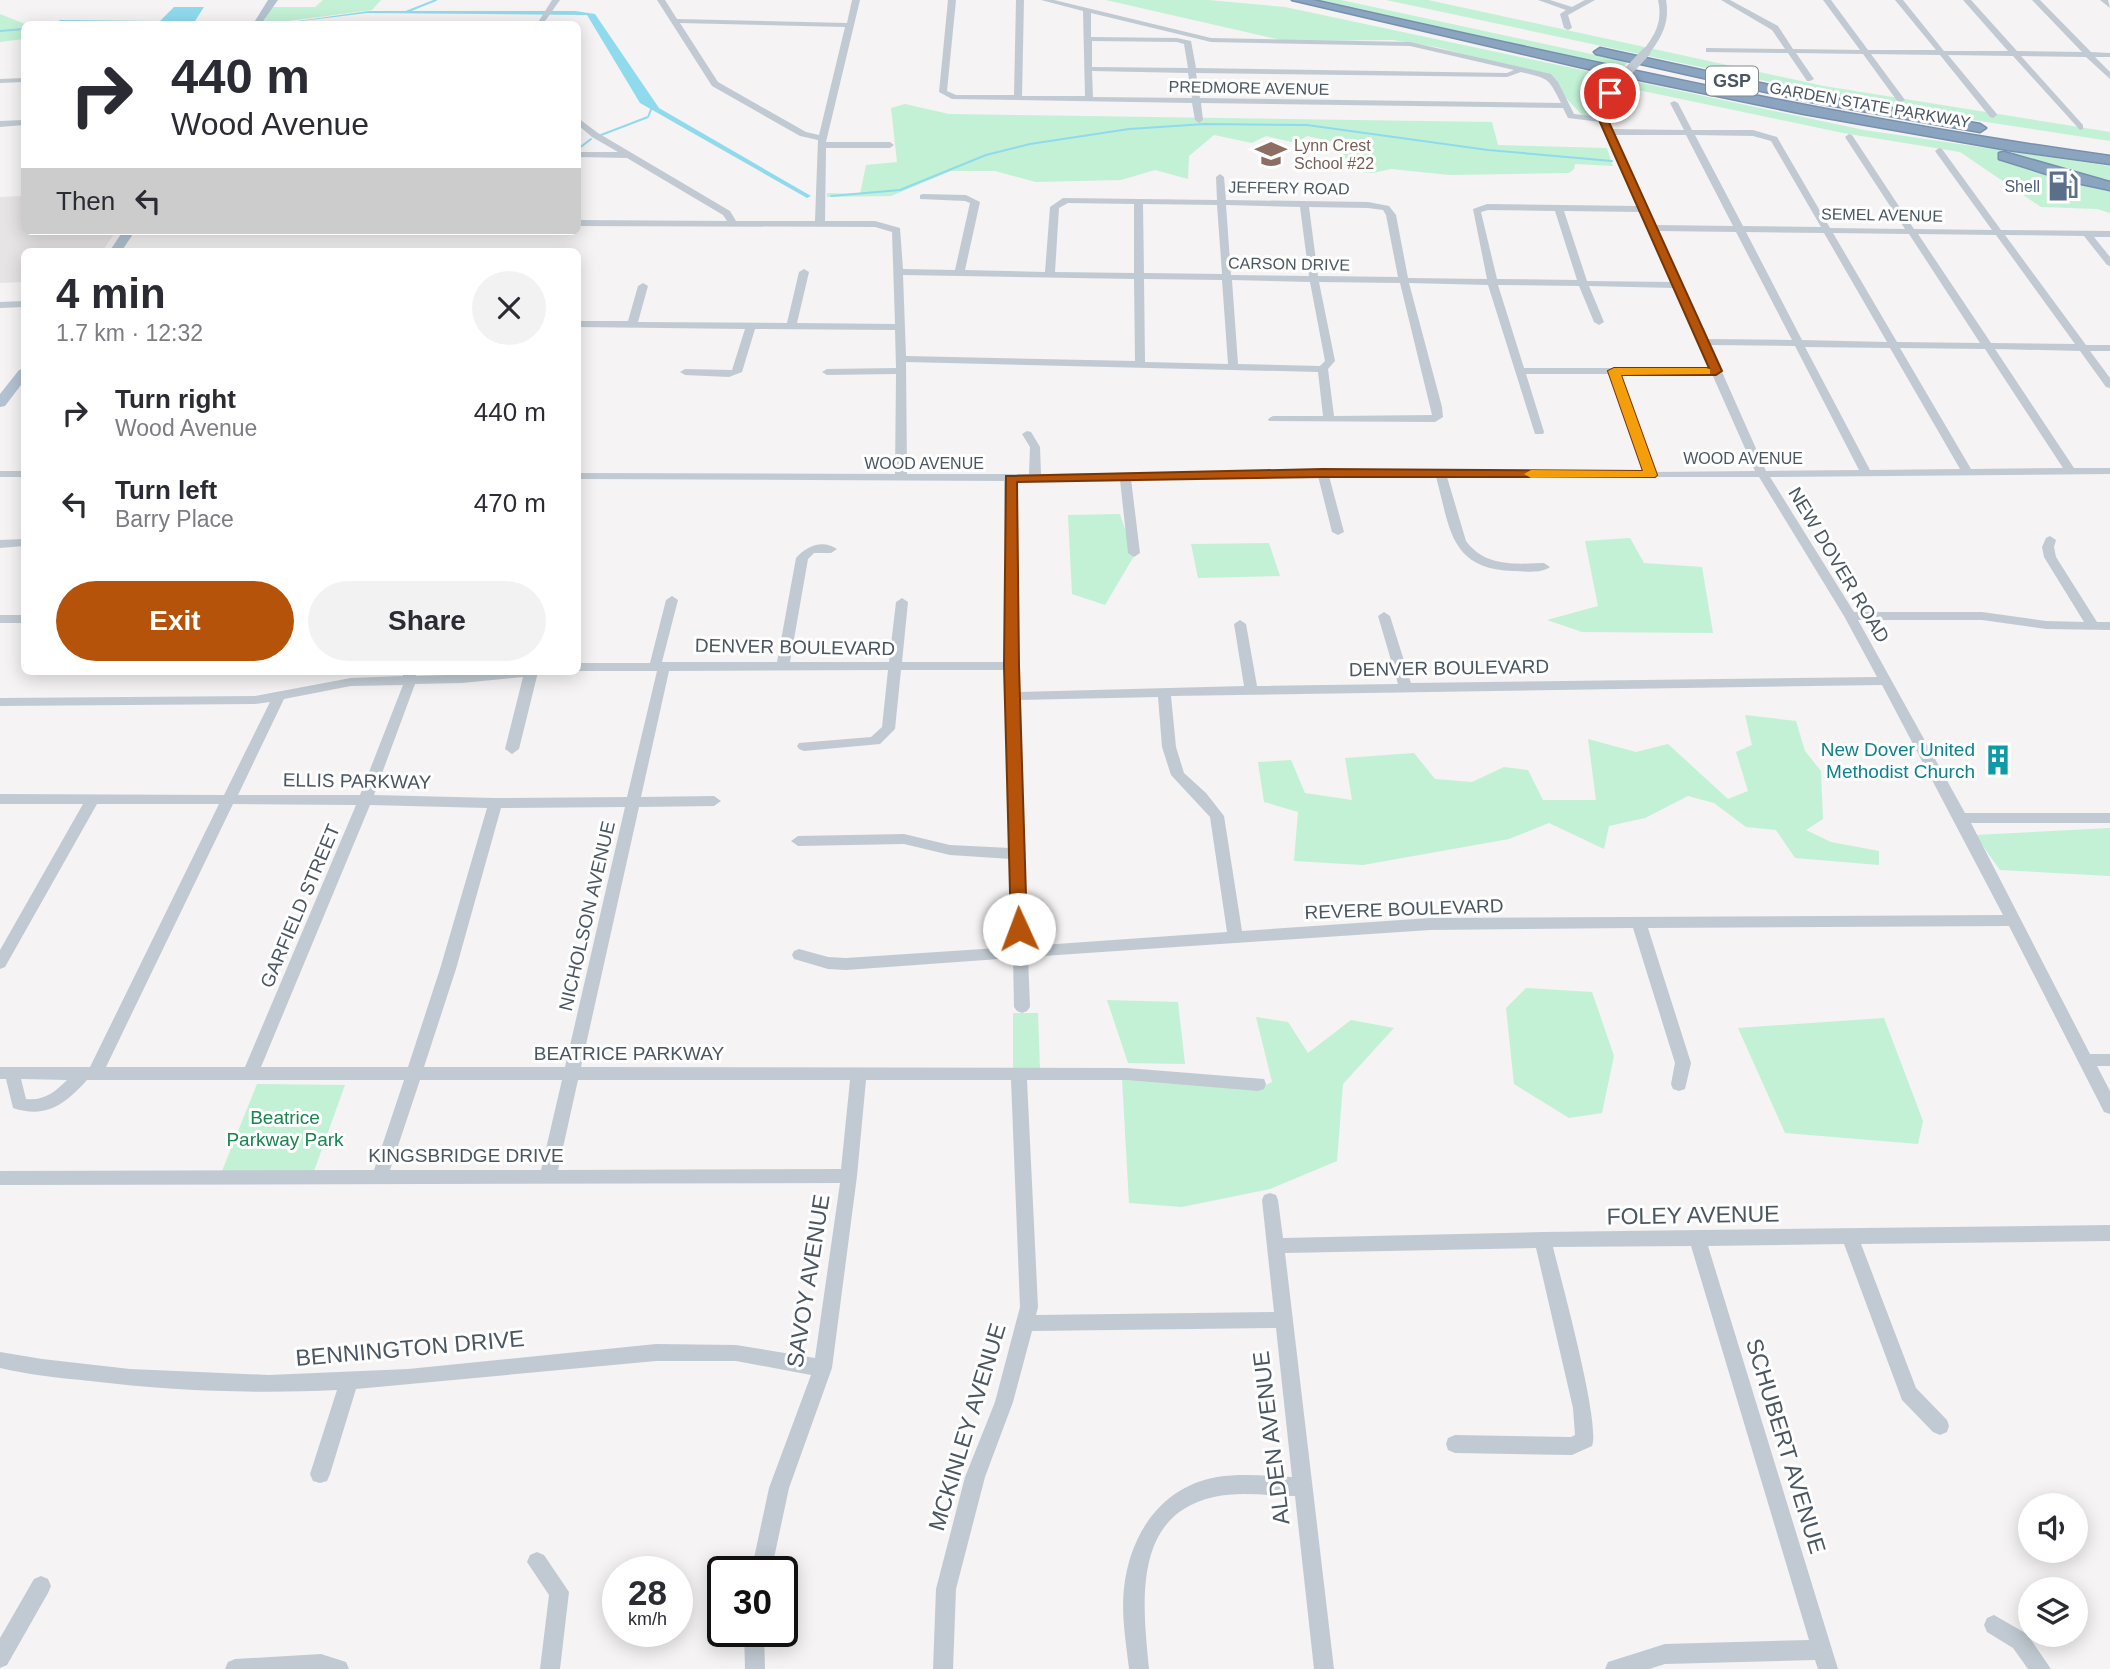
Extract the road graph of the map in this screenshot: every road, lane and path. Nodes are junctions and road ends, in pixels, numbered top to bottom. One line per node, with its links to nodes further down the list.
1 (273, 0): 23 (main road)
2 (556, 0): 24 (street)
3 (661, 0): 25 (street)
4 (856, 0): 26 (street)
5 (952, 0): 44 (street, PREDMORE AVENUE)
6 (1020, 0): 44 (street)
7 (1045, 0): 21 (street)
8 (1298, 0): 58 (highway, GARDEN STATE PARKWAY / GSP)
9 (1356, 0): 22 (highway)
10 (1542, 0): 20 (street)
11 (1591, 0): 20 (street)
12 (1662, 0): 52 (street, bridge)
13 (1725, 0): 31 (street)
14 (1827, 0): 32 (street)
15 (1899, 0): 33 (street)
16 (1967, 0): 34 (street)
17 (2036, 0): 35 (street)
18 (2104, 0): 19 (street)
19 (2110, 6)
20 (1570, 9): 27 (street)
21 (1087, 11): 28 (street); 38 (street)
22 (1450, 20)
23 (259, 21)
24 (542, 21)
25 (675, 21): 26 (street); 61 (street)
26 (851, 25): 61 (street)
27 (1568, 28)
28 (1089, 39): 37 (street); 39 (street)
29 (1581, 48): 63 (highway, GARDEN STATE PARKWAY / GSP)
30 (1709, 50): 31 (street)
31 (1793, 52): 32 (street); 41 (street)
32 (1865, 52): 33 (street); 46 (street)
33 (1943, 53): 34 (street); 50 (street)
34 (2014, 53): 35 (street); 56 (street)
35 (2087, 54): 36 (street); 40 (street)
36 (2110, 55)
37 (1090, 69): 39 (street); 45 (street)
38 (1521, 69): 39 (street); 49 (street)
39 (1192, 71): 47 (street)
40 (2110, 77)
41 (1810, 79)
42 (21, 80): 43 (street)
43 (0, 81)
44 (1018, 97): 45 (street, PREDMORE AVENUE)
45 (1089, 99): 47 (street, PREDMORE AVENUE)
46 (1901, 100)
47 (1197, 102): 49 (street, PREDMORE AVENUE); 51 (street)
48 (1674, 103): 59 (street)
49 (1565, 106): 52 (street)
50 (1993, 116)
51 (1199, 120)
52 (1604, 120): 57 (street, NEW DOVER ROAD)
53 (21, 123): 55 (street)
54 (581, 123): 66 (street)
55 (0, 124)
56 (2080, 127)
57 (1610, 132): 59 (street); 75 (street, NEW DOVER ROAD)
58 (1914, 132): 67 (highway, GARDEN STATE PARKWAY / GSP); 69 (highway)
59 (1690, 133): 80 (street); 81 (street)
60 (1849, 137): 82 (street)
61 (822, 141): 62 (street); 78 (street)
62 (890, 145)
63 (2110, 148)
64 (1938, 151): 83 (street)
65 (581, 155): 66 (street)
66 (631, 155): 77 (street)
67 (2110, 160)
68 (1220, 177): 72 (street)
69 (2110, 186)
70 (923, 197): 89 (street)
71 (1138, 201): 72 (street, JEFFERY ROAD); 90 (street, JEFFERY ROAD); 91 (street)
72 (1222, 203): 73 (street, JEFFERY ROAD); 92 (street)
73 (1304, 204): 93 (street); 94 (street, JEFFERY ROAD)
74 (1559, 208): 75 (street); 95 (street); 96 (street)
75 (1645, 209): 79 (street, NEW DOVER ROAD)
76 (581, 223): 77 (street)
77 (733, 224): 78 (street)
78 (820, 224): 88 (street)
79 (1653, 228): 80 (street, SEMEL AVENUE); 97 (street, NEW DOVER ROAD)
80 (1739, 229): 81 (street, SEMEL AVENUE); 108 (street)
81 (1825, 230): 82 (street, SEMEL AVENUE); 109 (street)
82 (1912, 231): 83 (street, SEMEL AVENUE); 110 (street)
83 (1997, 232): 84 (street, SEMEL AVENUE); 111 (street)
84 (2086, 233): 85 (street, SEMEL AVENUE); 86 (street)
85 (2110, 234)
86 (2110, 263)
87 (804, 272): 105 (street)
88 (900, 272): 89 (street, CARSON DRIVE); 106 (street)
89 (959, 274): 90 (street, CARSON DRIVE)
90 (1050, 275): 91 (street, CARSON DRIVE)
91 (1137, 277): 92 (street, CARSON DRIVE); 114 (street)
92 (1226, 279): 93 (street, CARSON DRIVE); 115 (street)
93 (1314, 280): 94 (street, CARSON DRIVE); 116 (street)
94 (1404, 281): 95 (street, CARSON DRIVE); 126 (street, JEFFERY ROAD)
95 (1493, 284): 96 (street, CARSON DRIVE); 121 (street)
96 (1583, 284): 97 (street, CARSON DRIVE); 101 (street)
97 (1678, 285): 107 (street, NEW DOVER ROAD)
98 (643, 286): 103 (street)
99 (21, 304): 100 (street)
100 (0, 305)
101 (1599, 322)
102 (581, 324): 103 (street)
103 (632, 324): 104 (street)
104 (751, 325): 105 (street); 119 (street)
105 (792, 325): 106 (street)
106 (901, 327): 113 (street)
107 (1703, 342): 108 (street); 118 (street, NEW DOVER ROAD)
108 (1798, 343): 109 (street); 133 (street)
109 (1893, 344): 110 (street); 130 (street)
110 (1988, 346): 111 (street); 131 (street)
111 (2082, 348): 112 (street); 123 (street)
112 (2110, 348)
113 (902, 365): 114 (street); 120 (street); 141 (street)
114 (1140, 365): 115 (street)
115 (1233, 367): 116 (street)
116 (1323, 369): 126 (street)
117 (1614, 371): 118 (street); 121 (street); 138 (street)
118 (1716, 371): 137 (street, NEW DOVER ROAD)
119 (685, 372)
120 (827, 372)
121 (1521, 372): 127 (street)
122 (21, 377): 124 (main road)
123 (2110, 385)
124 (0, 403)
125 (1273, 419): 126 (street)
126 (1329, 420)
127 (1539, 432)
128 (1027, 434): 143 (street)
129 (2110, 471): 131 (street, WOOD AVENUE)
130 (1968, 472): 131 (street, WOOD AVENUE); 133 (street, WOOD AVENUE)
131 (2071, 472)
132 (1322, 473): 136 (street, WOOD AVENUE); 140 (street, WOOD AVENUE); 144 (street)
133 (1866, 473): 137 (street, WOOD AVENUE)
134 (0, 474): 135 (street)
135 (21, 474)
136 (1441, 474): 138 (street, WOOD AVENUE); 150 (street)
137 (1762, 474): 138 (street, WOOD AVENUE); 154 (street, NEW DOVER ROAD)
138 (1651, 475)
139 (581, 476): 141 (street, WOOD AVENUE)
140 (1125, 477): 143 (street, WOOD AVENUE); 149 (street)
141 (901, 478): 142 (street, WOOD AVENUE)
142 (1010, 478): 143 (street, WOOD AVENUE); 162 (street)
143 (1035, 478)
144 (1338, 532)
145 (2050, 540): 158 (street)
146 (0, 544): 147 (street)
147 (21, 544)
148 (831, 549): 160 (street)
149 (1134, 553)
150 (1544, 567)
151 (672, 600): 161 (street, NICHOLSON AVENUE)
152 (902, 602): 164 (street)
153 (1384, 616): 169 (street)
154 (1850, 616): 158 (street); 168 (street, NEW DOVER ROAD)
155 (0, 618): 156 (street)
156 (21, 619)
157 (1240, 624): 170 (street)
158 (2093, 626): 159 (street)
159 (2110, 626)
160 (783, 665): 161 (street, DENVER BOULEVARD); 164 (street, DENVER BOULEVARD)
161 (659, 666): 163 (street, DENVER BOULEVARD); 182 (street, NICHOLSON AVENUE)
162 (1012, 666): 164 (street, DENVER BOULEVARD); 173 (street)
163 (581, 667)
164 (895, 668): 175 (street)
165 (458, 675): 167 (street)
166 (530, 675): 176 (street)
167 (410, 677): 172 (street); 180 (street, GARFIELD STREET)
168 (1885, 681): 169 (street, DENVER BOULEVARD); 184 (street, NEW DOVER ROAD)
169 (1406, 688): 170 (street, DENVER BOULEVARD)
170 (1251, 690): 171 (street, DENVER BOULEVARD)
171 (1164, 692): 173 (street, DENVER BOULEVARD); 190 (street)
172 (279, 696): 174 (street); 179 (street)
173 (1014, 696): 187 (street)
174 (0, 702)
175 (804, 746)
176 (512, 749)
177 (0, 799): 178 (street, ELLIS PARKWAY)
178 (92, 800): 179 (street, ELLIS PARKWAY); 193 (street)
179 (227, 800): 180 (street, ELLIS PARKWAY); 198 (street)
180 (365, 800): 183 (street, ELLIS PARKWAY); 199 (street, GARFIELD STREET)
181 (714, 800): 182 (street, ELLIS PARKWAY)
182 (633, 802): 183 (street, ELLIS PARKWAY); 201 (street, NICHOLSON AVENUE)
183 (495, 803): 200 (street)
184 (1961, 818): 185 (street); 188 (street, NEW DOVER ROAD)
185 (2110, 818)
186 (798, 841): 187 (street)
187 (1017, 854): 191 (street)
188 (2014, 920): 189 (street, REVERE BOULEVARD); 195 (street, NEW DOVER ROAD)
189 (1639, 923): 190 (street, REVERE BOULEVARD); 204 (street)
190 (1235, 937): 191 (street, REVERE BOULEVARD)
191 (1020, 954): 192 (street, REVERE BOULEVARD); 194 (street)
192 (799, 955)
193 (0, 963)
194 (1022, 1007)
195 (2086, 1060): 196 (street); 206 (street, NEW DOVER ROAD)
196 (2110, 1060)
197 (6, 1073): 198 (street, BEATRICE PARKWAY); 198 (street)
198 (89, 1073): 199 (street, BEATRICE PARKWAY)
199 (250, 1074): 200 (street, BEATRICE PARKWAY)
200 (414, 1074): 201 (street, BEATRICE PARKWAY); 208 (street)
201 (571, 1074): 202 (street, BEATRICE PARKWAY); 207 (street, NICHOLSON AVENUE)
202 (859, 1074): 203 (street, BEATRICE PARKWAY); 209 (street, SAVOY AVENUE)
203 (1019, 1074): 205 (street, BEATRICE PARKWAY); 218 (street, MCKINLEY AVENUE)
204 (1679, 1083)
205 (1258, 1084)
206 (2110, 1107)
207 (548, 1175): 208 (street, KINGSBRIDGE DRIVE); 209 (street, KINGSBRIDGE DRIVE)
208 (380, 1176): 210 (street, KINGSBRIDGE DRIVE)
209 (849, 1177): 220 (street, SAVOY AVENUE)
210 (0, 1178)
211 (1270, 1200): 216 (street, ALDEN AVENUE)
212 (2110, 1233): 213 (street, FOLEY AVENUE)
213 (1850, 1236): 214 (street, FOLEY AVENUE); 222 (street)
214 (1697, 1238): 215 (street, FOLEY AVENUE); 232 (street, SCHUBERT AVENUE)
215 (1543, 1240): 216 (street, FOLEY AVENUE); 223 (street)
216 (1276, 1246): 217 (street, ALDEN AVENUE)
217 (1283, 1320): 218 (street); 225 (street, ALDEN AVENUE)
218 (1026, 1323): 237 (street, MCKINLEY AVENUE)
219 (0, 1360): 221 (street, BENNINGTON DRIVE)
220 (823, 1368): 221 (street, BENNINGTON DRIVE); 226 (street, SAVOY AVENUE)
221 (349, 1382): 224 (street)
222 (1940, 1426)
223 (1455, 1444)
224 (320, 1474)
225 (1301, 1487): 238 (street); 239 (street, ALDEN AVENUE)
226 (764, 1556)
227 (537, 1562): 235 (street)
228 (41, 1586): 231 (street)
229 (1993, 1625): 241 (street)
230 (754, 1647): 236 (street)
231 (0, 1658)
232 (1825, 1660): 240 (street)
233 (235, 1669): 234 (street)
234 (339, 1669)
235 (550, 1669)
236 (755, 1669)
237 (943, 1669)
238 (1139, 1669)
239 (1324, 1669)
240 (1615, 1669)
241 (2041, 1669)

